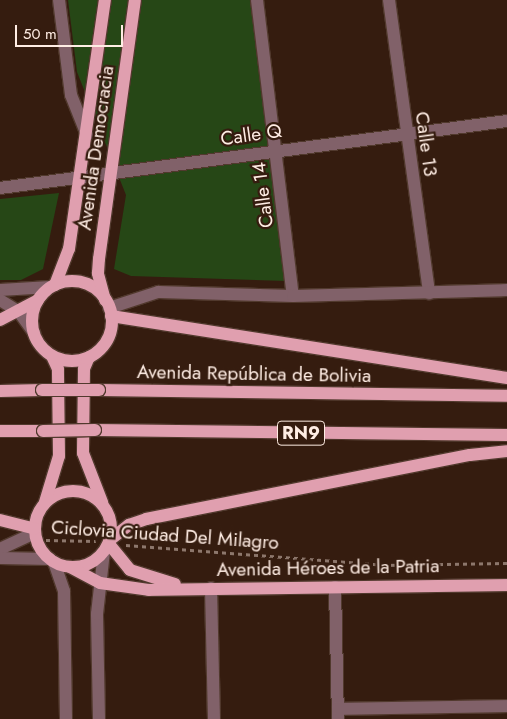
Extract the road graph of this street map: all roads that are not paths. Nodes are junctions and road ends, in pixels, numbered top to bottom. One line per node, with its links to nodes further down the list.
1 (58, 0): 8 (street)
2 (105, 0): 8 (main road, Avenida Democracia)
3 (135, 0): 10 (main road, Avenida Democracia)
4 (257, 0): 9 (street, Calle 14)
5 (389, 0): 7 (street, Calle 13)
6 (507, 120): 7 (street, Calle Q)
7 (405, 134): 9 (street, Calle Q); 16 (street, Calle 13)
8 (87, 135): 11 (main road, Avenida Democracia)
9 (276, 150): 10 (street, Calle Q); 17 (street, Calle 14)
10 (112, 174): 11 (street, Calle Q); 20 (main road, Avenida Democracia)
11 (78, 179): 12 (street, Calle Q); 13 (main road, Avenida Democracia)
12 (0, 188)
13 (53, 286): 14 (street); 19 (main road); 20 (main road)
14 (0, 290)
15 (507, 290): 16 (street)
16 (429, 293): 17 (street)
17 (293, 296): 20 (street)
18 (0, 300): 21 (street)
19 (38, 300): 21 (main road); 23 (main road)
20 (108, 308): 25 (main road); 26 (main road)
21 (19, 312): 22 (main road); 23 (street)
22 (0, 320)
23 (34, 333): 24 (main road)
24 (52, 356): 25 (main road); 32 (main road)
25 (89, 357): 33 (main road)
26 (507, 378)
27 (0, 391): 28 (main road, Avenida República de Bolivia / RN9, bridge)
28 (507, 396)
29 (0, 431): 30 (main road, RN9, bridge)
30 (507, 436)
31 (507, 451): 36 (main road)
32 (45, 502): 33 (main road); 35 (main road)
33 (102, 504): 36 (main road)
34 (0, 520): 35 (main road)
35 (36, 534): 37 (street); 39 (main road)
36 (108, 545): 40 (main road); 41 (street); 44 (main road)
37 (0, 549)
38 (0, 558): 39 (street)
39 (52, 560): 40 (main road, Avenida Héroes de la Patria); 48 (street)
40 (70, 567): 41 (main road, Avenida Héroes de la Patria)
41 (100, 583): 44 (main road, Avenida Héroes de la Patria); 49 (street)
42 (507, 585): 43 (main road, Avenida Héroes de la Patria)
43 (334, 587): 45 (main road, Avenida Héroes de la Patria); 47 (street)
44 (190, 588): 45 (main road, Avenida Héroes de la Patria)
45 (210, 588): 50 (street)
46 (507, 706): 47 (street)
47 (338, 714)
48 (66, 719)
49 (99, 719)
50 (214, 719)

